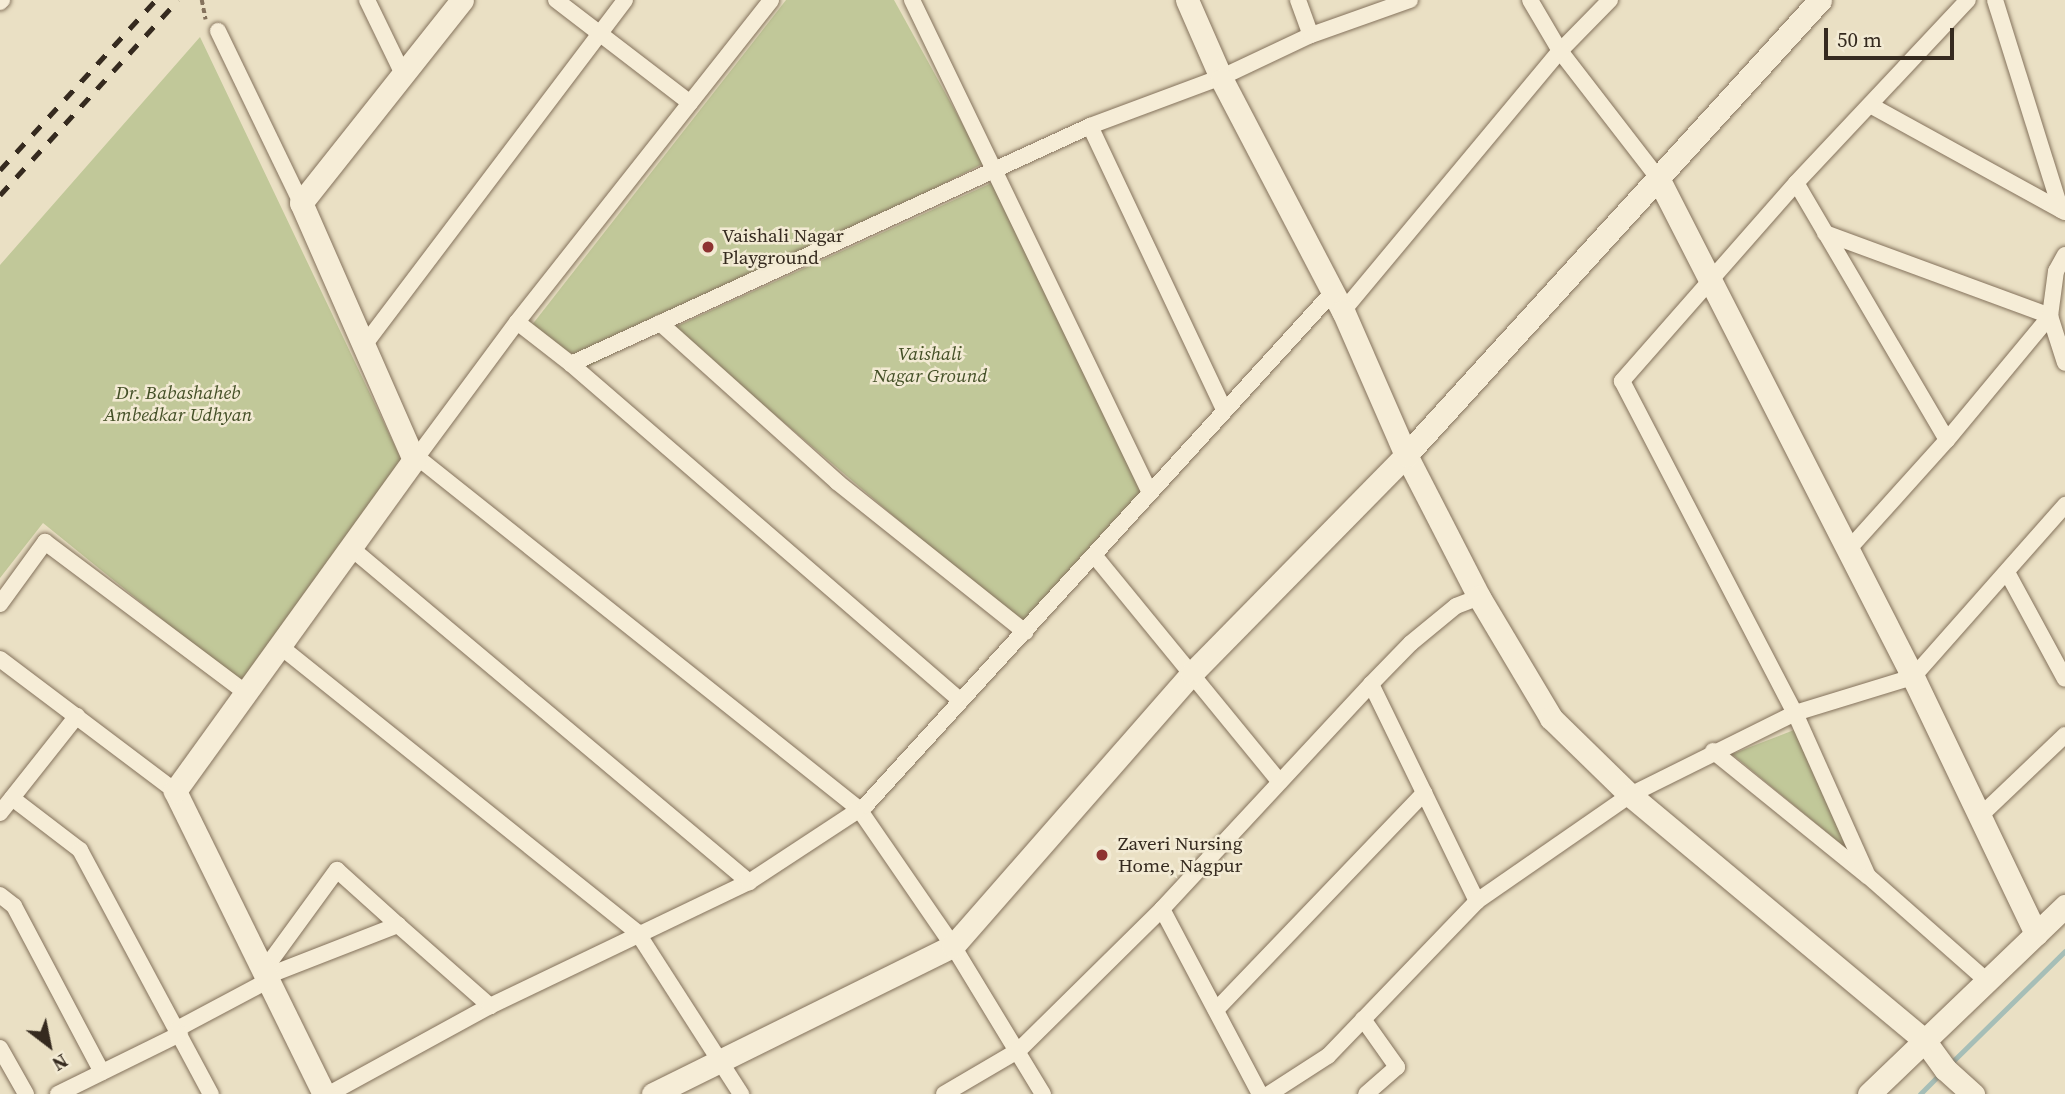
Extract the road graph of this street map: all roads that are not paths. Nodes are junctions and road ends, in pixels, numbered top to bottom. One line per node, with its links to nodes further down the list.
1 (367, 0): 19 (street)
2 (461, 0): 19 (street)
3 (556, 0): 16 (street)
4 (625, 0): 16 (street)
5 (771, 0): 21 (street)
6 (912, 0): 24 (street)
7 (1187, 0): 20 (street)
8 (1298, 0): 17 (street)
9 (1410, 0): 17 (street)
10 (1530, 0): 18 (street)
11 (1610, 0): 18 (street)
12 (1820, 0): 25 (street)
13 (1968, 0): 22 (street)
14 (1995, 0): 28 (street)
15 (218, 31): 27 (street)
16 (599, 34): 21 (street); 36 (street)
17 (1311, 34): 20 (street)
18 (1560, 51): 25 (street); 32 (street)
19 (403, 74): 27 (street)
20 (1222, 77): 23 (street); 32 (street)
21 (690, 103): 34 (street)
22 (1870, 104): 26 (street); 28 (street)
23 (1090, 126): 24 (street); 39 (street)
24 (997, 169): 35 (street); 43 (street)
25 (1658, 178): 31 (street); 41 (street)
26 (1796, 183): 29 (street); 31 (street)
27 (301, 202): 36 (street)
28 (2063, 211)
29 (1825, 233): 33 (street); 40 (street)
30 (2065, 255): 33 (street)
31 (1711, 282): 46 (street); 60 (street)
32 (1338, 302): 39 (street); 41 (street)
33 (2050, 316): 37 (street); 40 (street)
34 (517, 322): 38 (street); 42 (street)
35 (660, 323): 38 (street); 51 (street)
36 (362, 348): 42 (street)
37 (2065, 363)
38 (571, 364): 59 (street)
39 (1224, 411): 43 (street)
40 (1947, 440): 46 (street)
41 (1406, 455): 49 (street); 54 (street)
42 (415, 459): 45 (street); 69 (street)
43 (1150, 493): 47 (street)
44 (2065, 506): 48 (street)
45 (351, 548): 52 (street); 73 (street)
46 (1847, 551): 55 (street)
47 (1094, 555): 51 (street); 54 (street)
48 (2008, 574): 55 (street); 56 (street)
49 (1479, 597): 57 (street); 67 (street)
50 (0, 604): 58 (street)
51 (1025, 632): 59 (street)
52 (281, 647): 58 (street); 79 (street)
53 (0, 659): 61 (street)
54 (1192, 673): 64 (street); 81 (street)
55 (1913, 677): 60 (street); 71 (street)
56 (2065, 679)
57 (1371, 684): 64 (street); 66 (street)
58 (246, 693): 65 (street)
59 (961, 701): 69 (street)
60 (1795, 713): 63 (street); 72 (street)
61 (77, 716): 65 (street); 68 (street)
62 (2065, 735): 71 (street)
63 (1713, 751): 67 (street); 72 (street)
64 (1280, 782): 77 (street)
65 (175, 791): 82 (street)
66 (1424, 793): 75 (street); 85 (street)
67 (1630, 795): 75 (street); 88 (street)
68 (12, 799): 70 (street); 87 (street)
69 (859, 809): 73 (street); 81 (street)
70 (0, 813)
71 (1979, 817): 80 (street)
72 (1868, 876): 83 (street)
73 (749, 882): 79 (street)
74 (0, 895): 92 (street)
75 (1477, 901): 86 (street)
76 (2064, 908): 80 (street)
77 (1162, 909): 85 (street); 90 (street)
78 (398, 925): 82 (street); 82 (street); 84 (street)
79 (637, 933): 84 (street); 91 (street)
80 (2036, 934): 83 (street)
81 (953, 946): 90 (street); 91 (street)
82 (267, 975): 87 (street); 97 (street)
83 (1987, 981): 88 (street)
84 (491, 1006): 98 (street)
85 (1216, 1010): 102 (street)
86 (1363, 1019): 103 (street); 104 (street)
87 (178, 1032): 92 (street); 93 (street)
88 (1924, 1040): 105 (street); 106 (street)
89 (0, 1048): 95 (street)
90 (1019, 1050): 100 (street); 101 (street)
91 (721, 1060): 94 (street); 99 (street)
92 (102, 1072): 96 (street)
93 (208, 1093)
94 (655, 1093)
95 (26, 1094)
96 (58, 1094)
97 (324, 1094)
98 (329, 1094)
99 (741, 1094)
100 (944, 1094)
101 (1043, 1094)
102 (1260, 1094)
103 (1269, 1094)
104 (1366, 1094)
105 (1869, 1094)
106 (1973, 1094)

